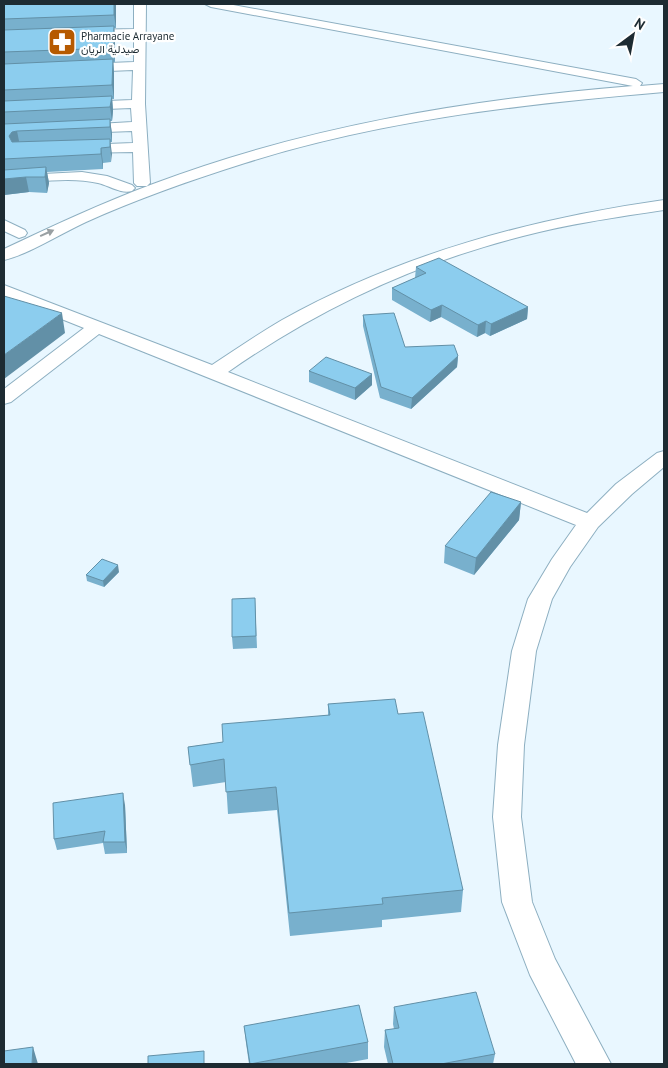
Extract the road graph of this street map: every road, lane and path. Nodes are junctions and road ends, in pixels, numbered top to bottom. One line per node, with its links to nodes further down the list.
1 (140, 4): 3 (street)
2 (211, 4): 7 (street)
3 (139, 32): 4 (street); 5 (street)
4 (71, 35)
5 (140, 66): 6 (street); 9 (street)
6 (72, 69)
7 (637, 83): 8 (street); 16 (street)
8 (662, 88): 22 (street, one-way to 8)
9 (138, 104): 10 (street); 11 (street)
10 (71, 107)
11 (140, 126): 12 (street); 13 (street)
12 (62, 130)
13 (140, 147): 14 (street); 16 (street)
14 (70, 150)
15 (4, 180): 17 (street)
16 (142, 183): 17 (street)
17 (127, 188): 20 (street)
18 (664, 206): 25 (street)
19 (4, 225): 20 (street)
20 (19, 232): 21 (street)
21 (4, 240)
22 (4, 255)
23 (4, 290): 24 (street)
24 (96, 328): 25 (street); 26 (street)
25 (212, 374): 28 (street)
26 (4, 398)
27 (664, 457): 28 (street)
28 (590, 522): 29 (street)
29 (594, 1064)

